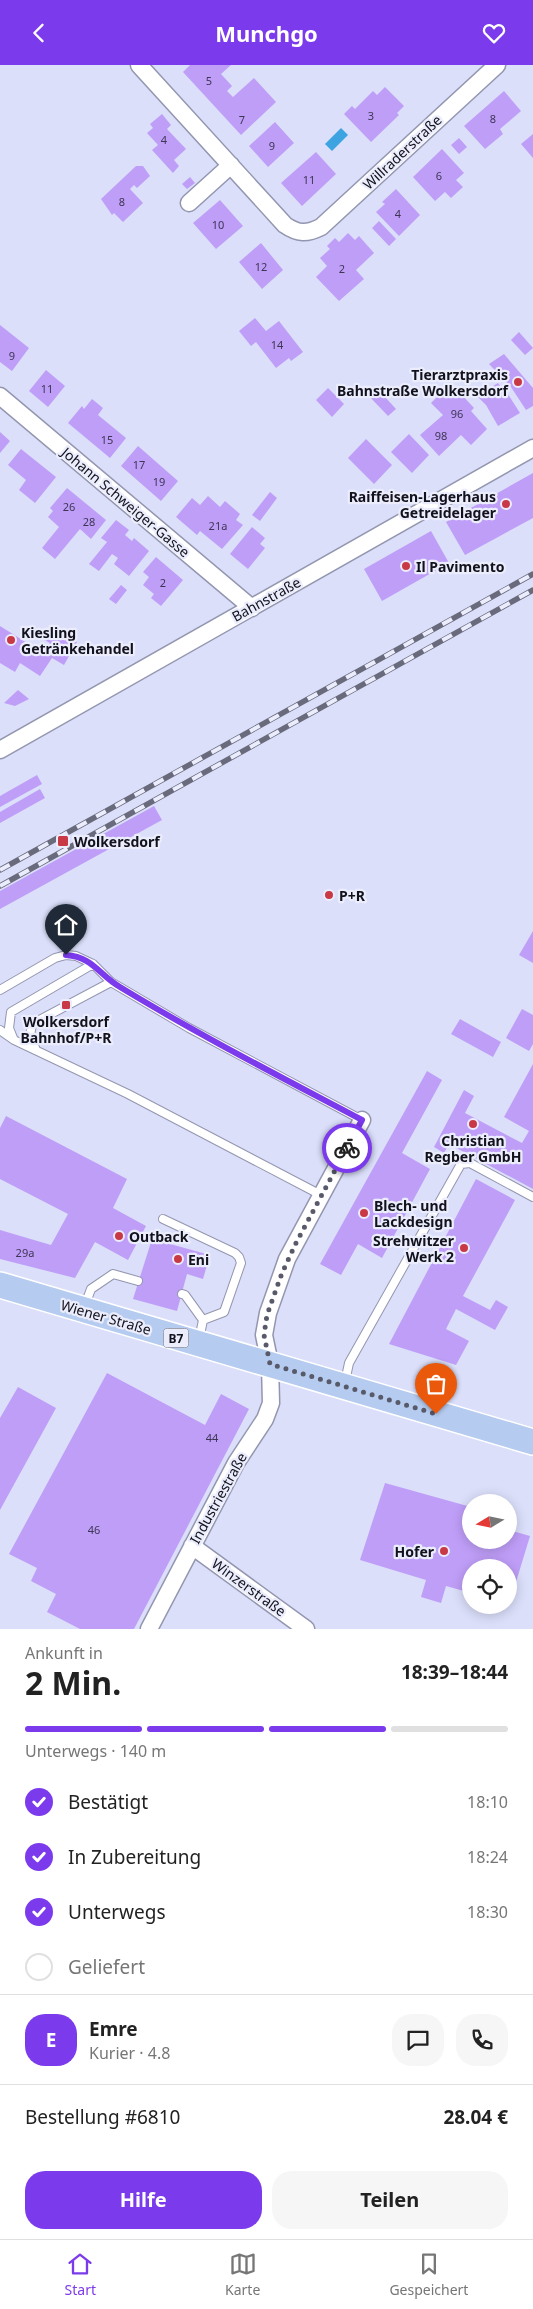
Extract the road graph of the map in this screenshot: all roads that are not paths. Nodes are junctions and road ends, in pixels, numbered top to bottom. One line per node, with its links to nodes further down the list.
1 (139, 65): 3 (street)
2 (497, 65): 3 (street, Willraderstraße)
3 (231, 165): 4 (street)
4 (189, 203)
5 (0, 396): 7 (street, Johann Schweiger-Gasse)
6 (533, 448): 7 (street, Bahnstraße)
7 (252, 607): 8 (street, Bahnstraße)
8 (0, 750)
9 (93, 964): 10 (lane); 11 (lane); 13 (lane)
10 (111, 982): 14 (lane); 15 (lane)
11 (0, 991)
12 (0, 1030): 13 (lane)
13 (14, 1040): 14 (lane)
14 (36, 1050): 16 (lane)
15 (362, 1120): 16 (street)
16 (321, 1195): 25 (street)
17 (533, 1197): 26 (lane)
18 (163, 1219): 23 (lane)
19 (138, 1281): 22 (lane)
20 (0, 1285): 22 (main road, Wiener Straße / B7)
21 (182, 1294): 23 (lane)
22 (82, 1311): 24 (main road, Wiener Straße / B7)
23 (203, 1320): 24 (lane)
24 (199, 1345): 25 (main road, Wiener Straße / B7)
25 (270, 1364): 26 (main road, Wiener Straße / B7); 28 (street, Industriestraße)
26 (344, 1387): 27 (main road, Wiener Straße / B7)
27 (533, 1443)
28 (192, 1546): 29 (street, Industriestraße); 30 (street, Winzerstraße)
29 (149, 1629)
30 (306, 1629)

